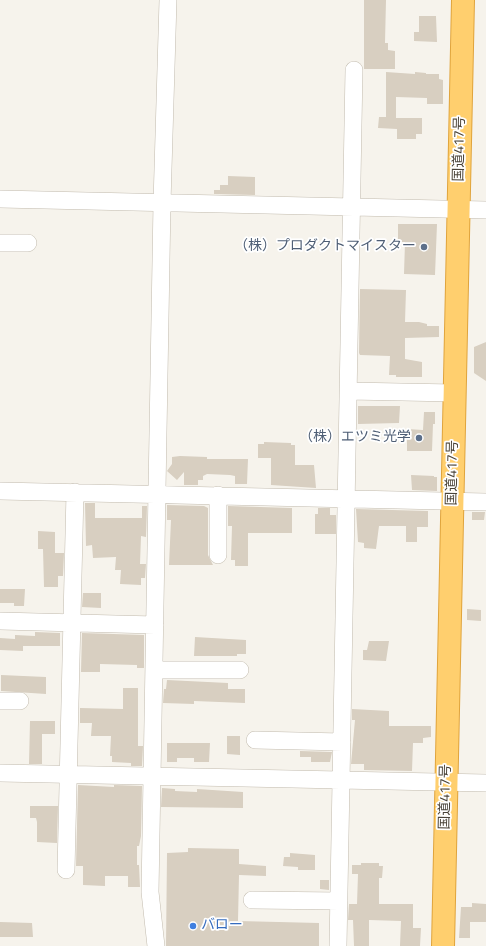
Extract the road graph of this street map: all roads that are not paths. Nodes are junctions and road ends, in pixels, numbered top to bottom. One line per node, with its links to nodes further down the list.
1 (168, 0): 5 (street)
2 (463, 0): 7 (highway, 国道417号)
3 (354, 70): 6 (street)
4 (0, 200): 5 (street)
5 (162, 203): 6 (street); 15 (street)
6 (352, 208): 7 (street); 11 (street)
7 (458, 210): 8 (street); 12 (highway, 国道417号)
8 (486, 210)
9 (0, 243): 10 (street)
10 (28, 243)
11 (349, 391): 12 (street); 17 (street)
12 (454, 393): 18 (highway, 国道417号)
13 (0, 491): 14 (street)
14 (75, 492): 15 (street); 22 (street)
15 (158, 494): 16 (street); 23 (street)
16 (218, 495): 17 (street); 20 (street)
17 (347, 498): 18 (street); 29 (street)
18 (452, 501): 19 (street); 34 (highway, 国道417号)
19 (486, 502)
20 (218, 555)
21 (0, 621): 22 (street)
22 (72, 623): 23 (street); 31 (street)
23 (155, 625): 24 (street)
24 (154, 670): 25 (street); 32 (street)
25 (240, 670)
26 (0, 701): 27 (street)
27 (20, 702)
28 (255, 740): 29 (street)
29 (342, 742): 33 (street)
30 (0, 774): 31 (street)
31 (68, 774): 32 (street); 36 (street)
32 (152, 775): 33 (street); 39 (street)
33 (341, 779): 34 (street); 38 (street)
34 (447, 782): 35 (street); 41 (highway, 国道417号)
35 (486, 783)
36 (66, 870)
37 (252, 900): 38 (street)
38 (339, 901): 40 (street)
39 (156, 946)
40 (338, 946)
41 (443, 946)

